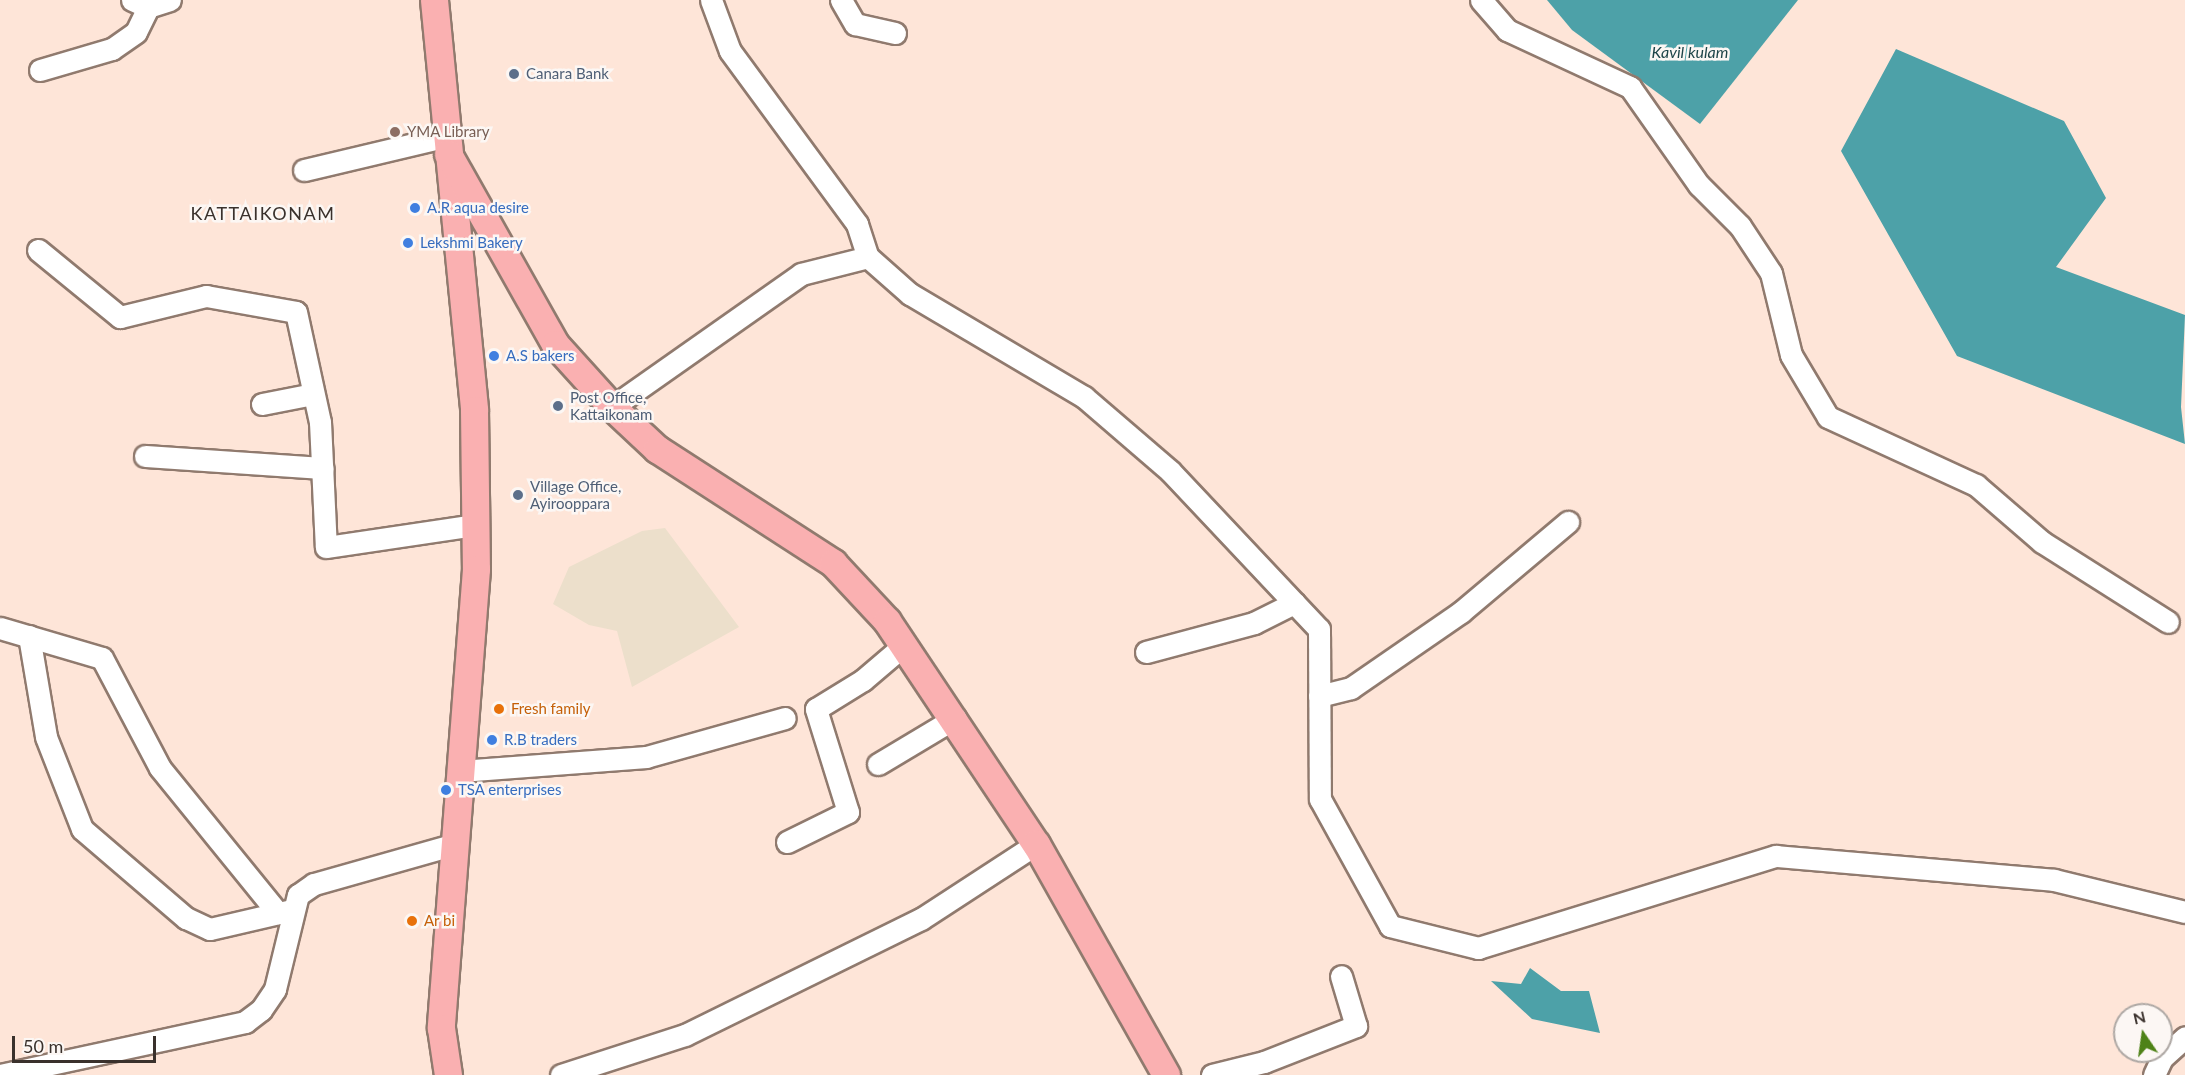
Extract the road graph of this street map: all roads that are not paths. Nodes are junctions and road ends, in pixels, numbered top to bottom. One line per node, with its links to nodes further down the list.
1 (170, 0): 6 (street)
2 (434, 0): 9 (main road)
3 (711, 0): 12 (street)
4 (841, 0): 7 (street)
5 (1481, 0): 21 (street)
6 (140, 4): 8 (street)
7 (895, 33)
8 (40, 70)
9 (448, 145): 10 (street); 15 (main road); 19 (main road)
10 (304, 170)
11 (38, 250): 13 (street)
12 (868, 257): 15 (street); 20 (street)
13 (313, 394): 14 (street); 17 (street)
14 (262, 404)
15 (612, 407): 24 (main road)
16 (145, 456): 17 (street)
17 (323, 468): 19 (street)
18 (1568, 522): 26 (street)
19 (475, 525): 30 (main road)
20 (1294, 603): 25 (street); 26 (street)
21 (2168, 622)
22 (0, 628): 23 (street)
23 (29, 636): 34 (street); 34 (street)
24 (904, 645): 28 (main road); 31 (street)
25 (1146, 652)
26 (1319, 696): 35 (street)
27 (785, 718): 30 (street)
28 (955, 718): 29 (street); 33 (main road)
29 (878, 764)
30 (460, 771): 32 (main road)
31 (787, 842)
32 (455, 844): 34 (street); 39 (main road)
33 (1036, 844): 40 (street); 41 (main road)
34 (285, 912): 38 (street)
35 (2185, 912)
36 (1341, 976): 42 (street)
37 (2185, 1037): 43 (street)
38 (0, 1075)
39 (448, 1075)
40 (561, 1075)
41 (1166, 1075)
42 (1212, 1075)
43 (2154, 1075)

